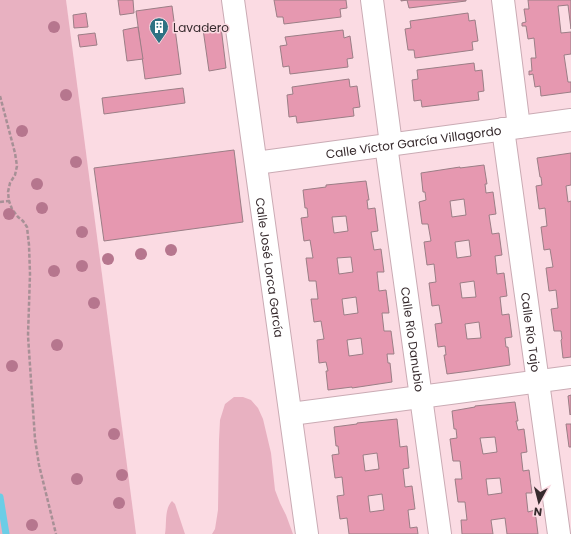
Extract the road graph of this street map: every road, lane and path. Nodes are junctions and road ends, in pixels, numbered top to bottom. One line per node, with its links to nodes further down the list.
1 (233, 0): 8 (street, Calle José Lorca García)
2 (372, 0): 7 (street, Calle Río Danubio)
3 (503, 0): 6 (street, Calle Río Tajo)
4 (0, 96): 9 (path)
5 (571, 120): 6 (street, Calle Víctor García Villagordo)
6 (511, 128): 7 (street, Calle Víctor García Villagordo); 12 (street, Calle Río Tajo)
7 (389, 145): 8 (street, Calle Víctor García Villagordo); 13 (street, Calle Río Danubio)
8 (256, 163): 14 (street, Calle José Lorca García)
9 (9, 201): 10 (path); 15 (path)
10 (0, 202)
11 (571, 377): 12 (street)
12 (538, 381): 13 (street); 18 (street, Calle Río Tajo)
13 (421, 397): 14 (street); 17 (street, Calle Río Danubio)
14 (291, 414): 16 (street, Calle José Lorca García)
15 (56, 534)
16 (307, 534)
17 (440, 534)
18 (559, 534)

